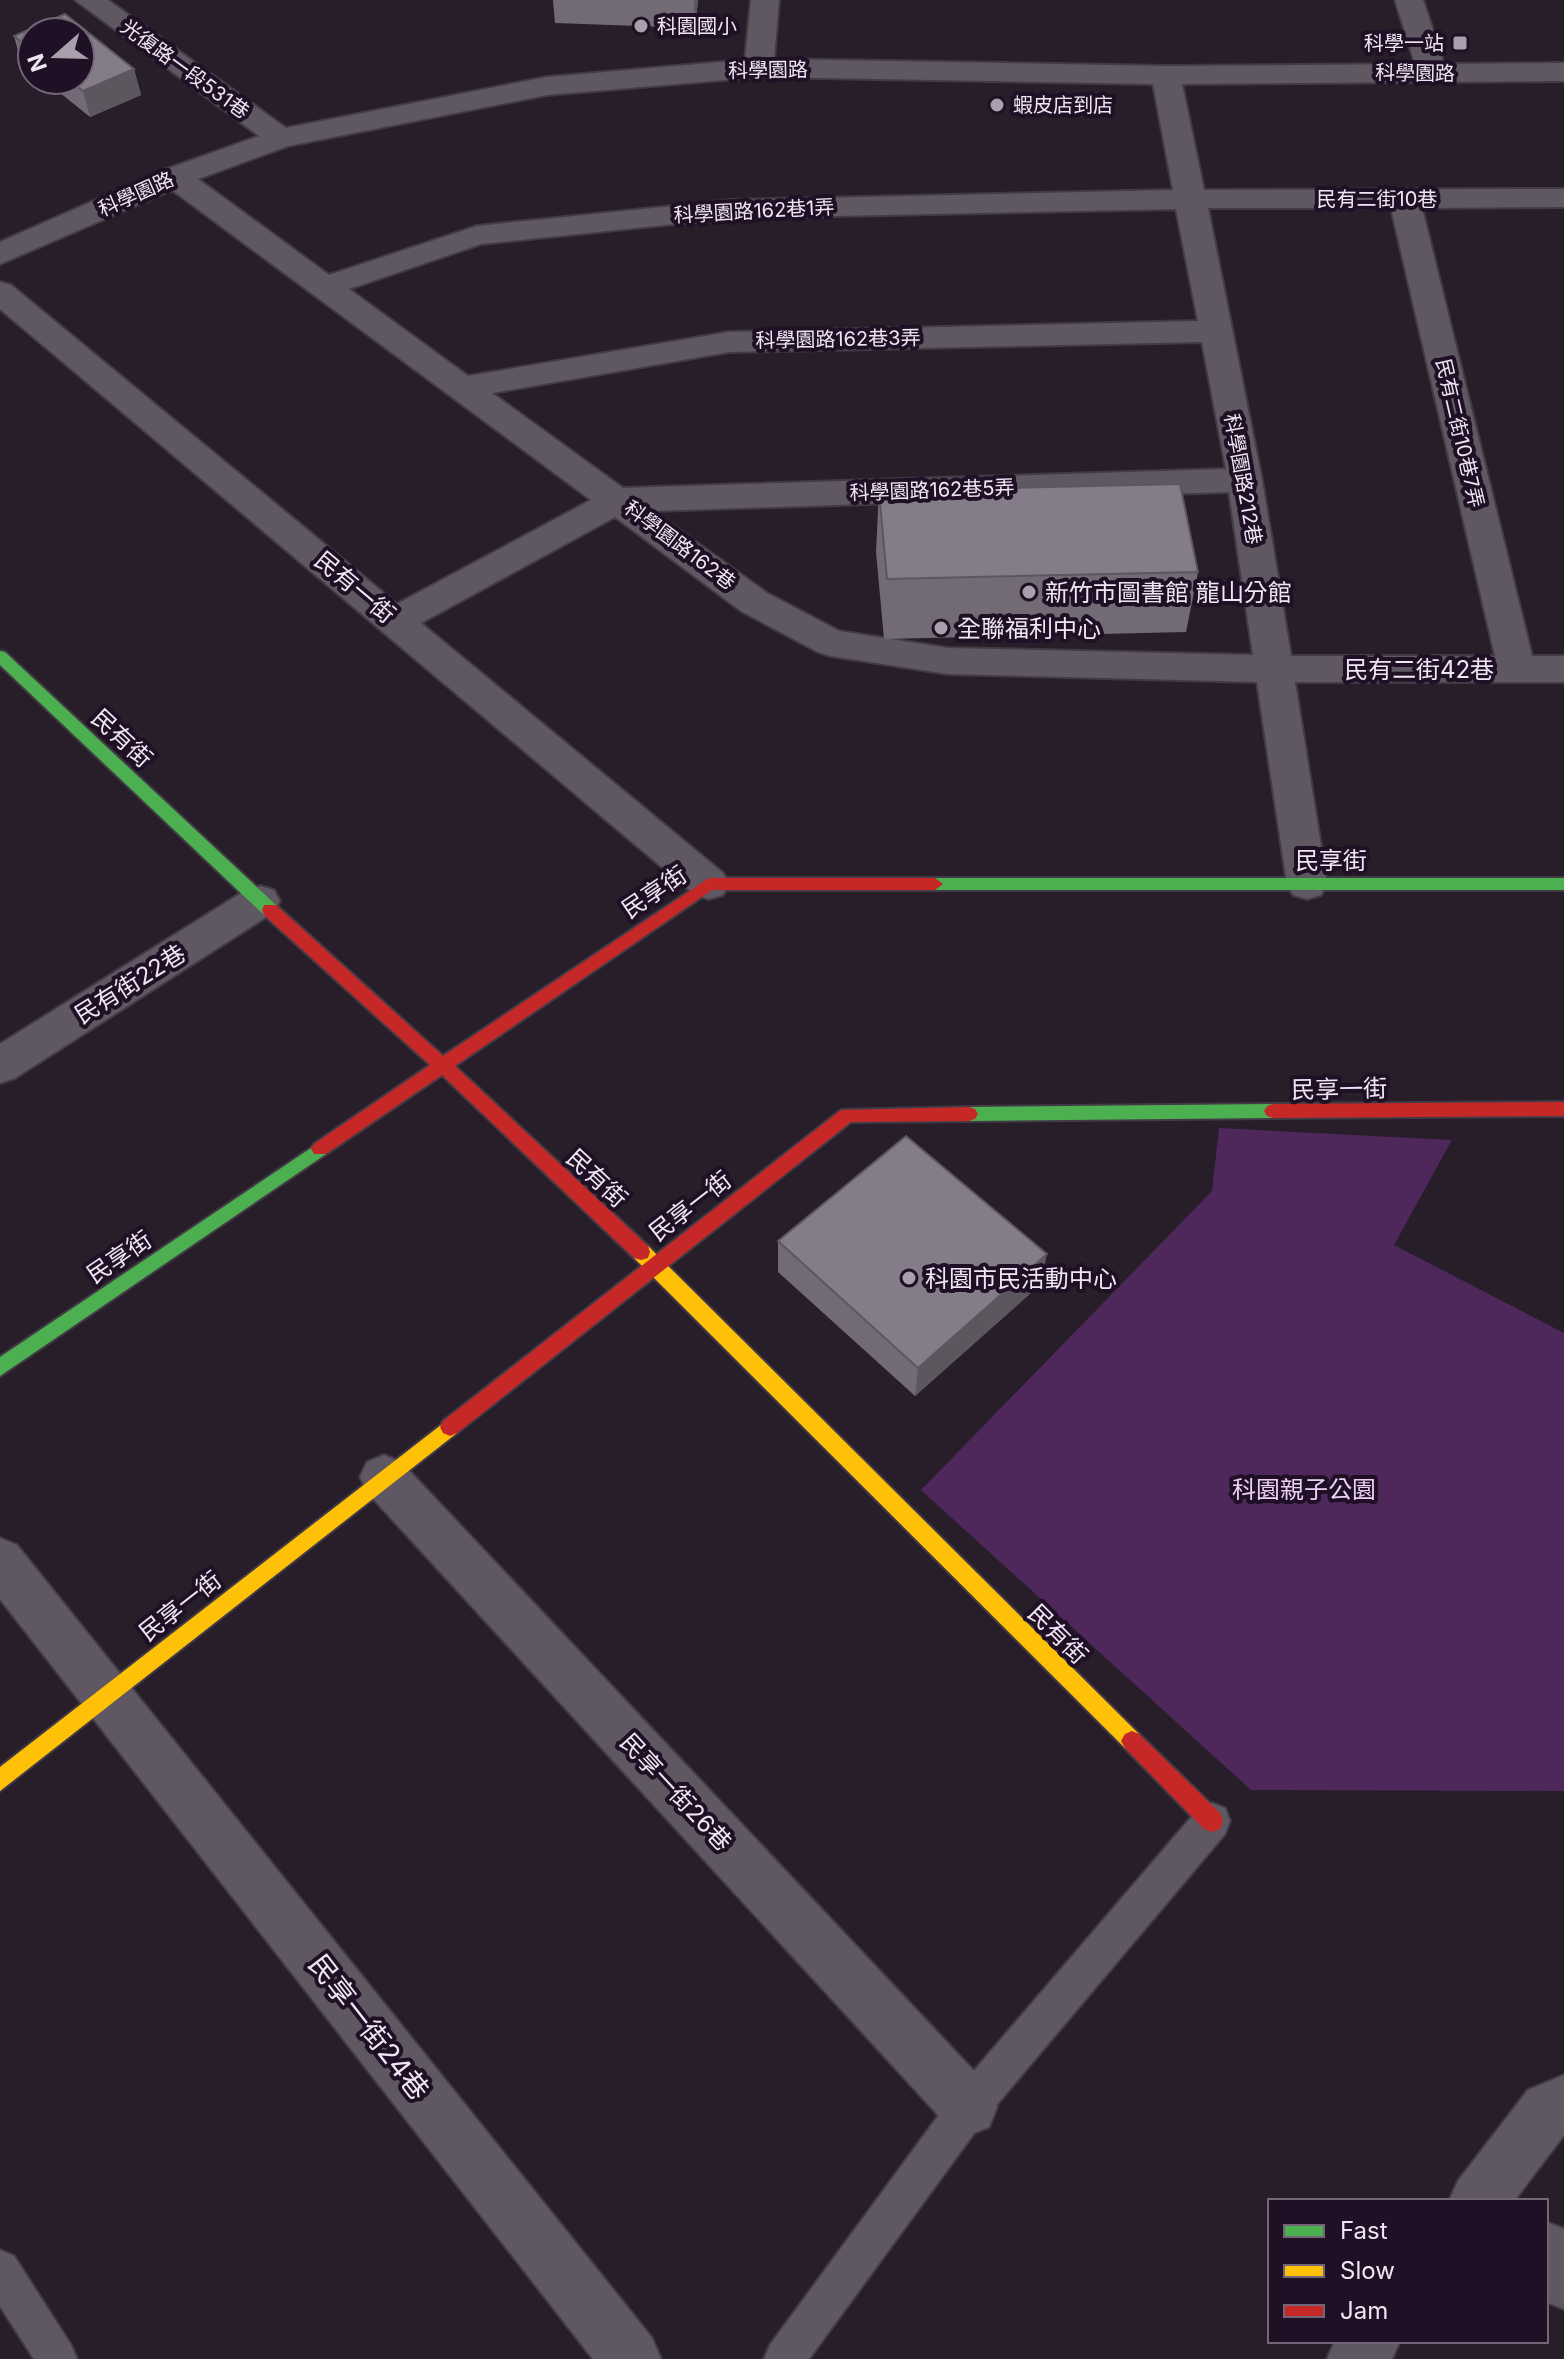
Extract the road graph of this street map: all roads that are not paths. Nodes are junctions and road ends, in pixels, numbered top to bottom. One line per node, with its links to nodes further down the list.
1 (89, 0): 8 (street, 光復路一段531巷)
2 (765, 0): 4 (street)
3 (1409, 0): 6 (street)
4 (759, 68): 7 (street, 科學園路); 8 (street, 科學園路)
5 (1564, 72): 6 (street, 科學園路)
6 (1433, 74): 7 (street, 科學園路)
7 (1166, 75): 11 (street, 科學園路212巷)
8 (281, 138): 9 (street, 科學園路)
9 (175, 177): 13 (street, 科學園路); 14 (street, 科學園路162巷)
10 (1564, 198): 12 (street, 民有二街10巷)
11 (1190, 199): 12 (street, 民有二街10巷); 14 (street, 科學園路162巷1弄); 16 (street, 科學園路212巷)
12 (1404, 199): 22 (street, 民有二街10巷7弄)
13 (0, 254)
14 (327, 286): 17 (street, 科學園路162巷)
15 (0, 292): 20 (street, 民有一街)
16 (1216, 331): 17 (street, 科學園路162巷3弄); 18 (street, 科學園路212巷)
17 (465, 387): 19 (street, 科學園路162巷)
18 (1245, 480): 19 (street, 科學園路162巷5弄); 23 (street, 科學園路212巷)
19 (619, 500): 20 (street); 23 (street, 科學園路162巷)
20 (395, 621): 25 (street, 民有一街)
21 (0, 656): 28 (street, 民有街)
22 (1516, 668): 23 (street, 民有二街42巷); 24 (street, 民有二街42巷)
23 (1274, 669): 26 (street, 科學園路212巷)
24 (1564, 669)
25 (709, 884): 26 (street, 民享街); 29 (street, 民享街)
26 (1307, 884): 27 (street, 民享街)
27 (1564, 884)
28 (260, 901): 29 (street, 民有街); 30 (street, 民有街22巷)
29 (442, 1065): 32 (street, 民有街); 33 (street, 民享街)
30 (0, 1066)
31 (1564, 1109): 32 (street, 民享一街)
32 (654, 1264): 34 (street, 民享一街); 38 (street, 民有街)
33 (0, 1368)
34 (384, 1477): 36 (street, 民享一街); 40 (street, 民享一街26巷)
35 (0, 1561): 36 (street, 民享一街24巷)
36 (106, 1695): 37 (street, 民享一街); 46 (street, 民享一街24巷)
37 (0, 1780)
38 (1212, 1821): 40 (lane)
39 (1564, 2103): 41 (street)
40 (969, 2107): 47 (lane)
41 (1498, 2192)
42 (1548, 2254): 44 (street)
43 (0, 2270): 45 (lane)
44 (1564, 2280)
45 (57, 2359)
46 (631, 2359)
47 (784, 2359)

